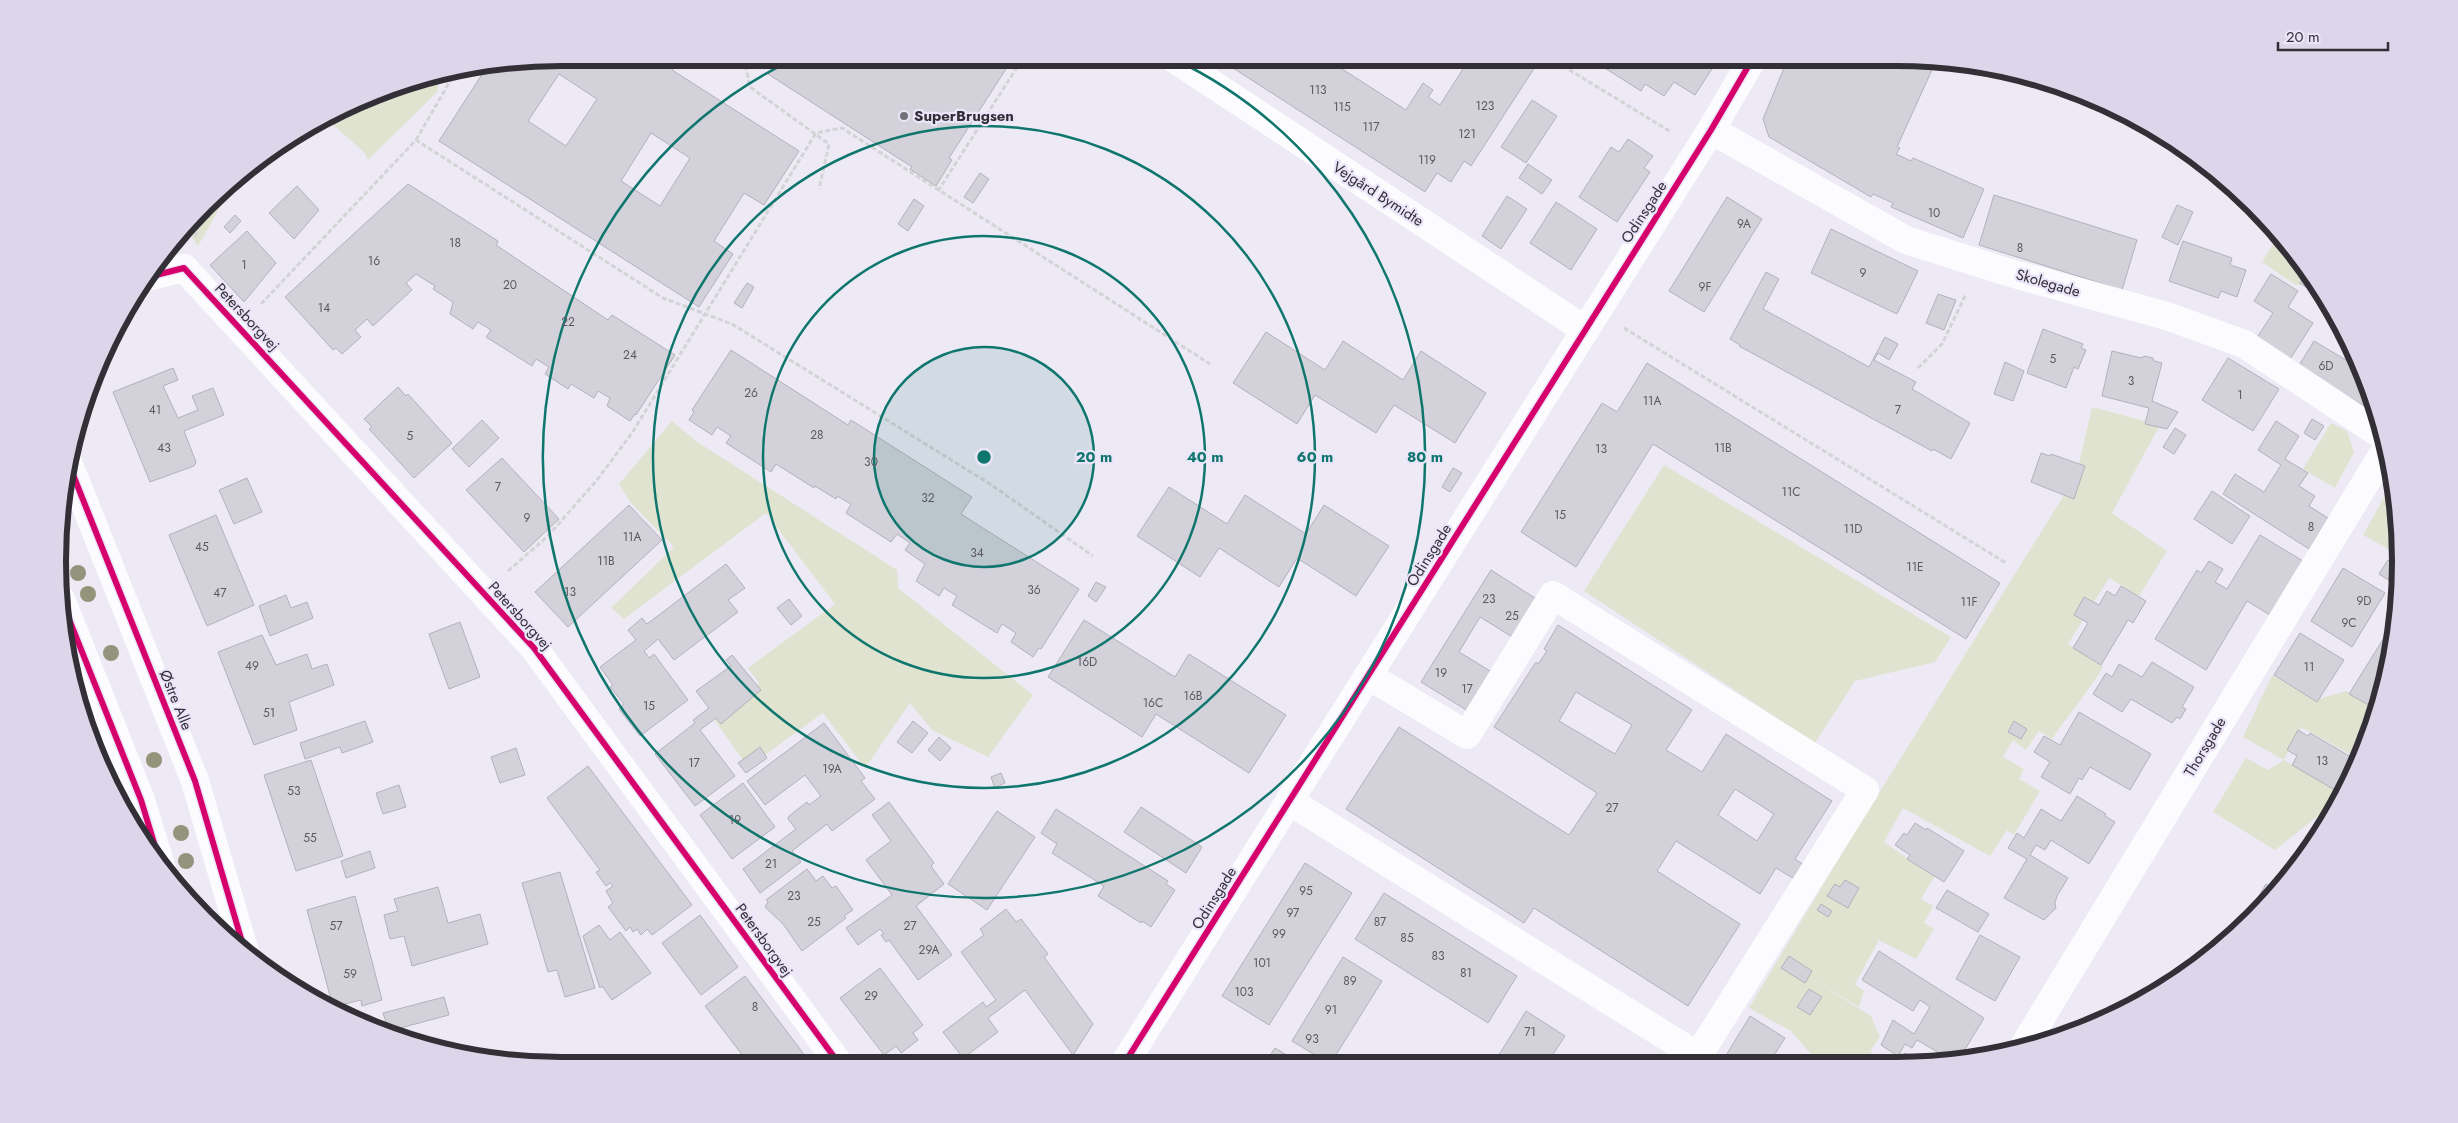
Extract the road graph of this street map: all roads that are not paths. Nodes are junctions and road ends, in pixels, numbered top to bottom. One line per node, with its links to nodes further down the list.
1 (1186, 66): 5 (street, Vejgård Bymidte)
2 (1748, 66): 3 (street, Odinsgade)
3 (1705, 140): 5 (street, Odinsgade); 6 (street, Skolegade)
4 (158, 274): 15 (street, Petersborgvej)
5 (1590, 320): 10 (street, Odinsgade)
6 (2374, 431)
7 (2380, 457): 14 (street, Thorsgade)
8 (74, 477): 13 (street, Østre Alle)
9 (70, 621): 12 (street)
10 (1369, 676): 11 (street, Odinsgade); 11 (street)
11 (1289, 801): 16 (street, Odinsgade)
12 (154, 842)
13 (242, 940)
14 (2028, 1039)
15 (834, 1057)
16 (1128, 1057)

